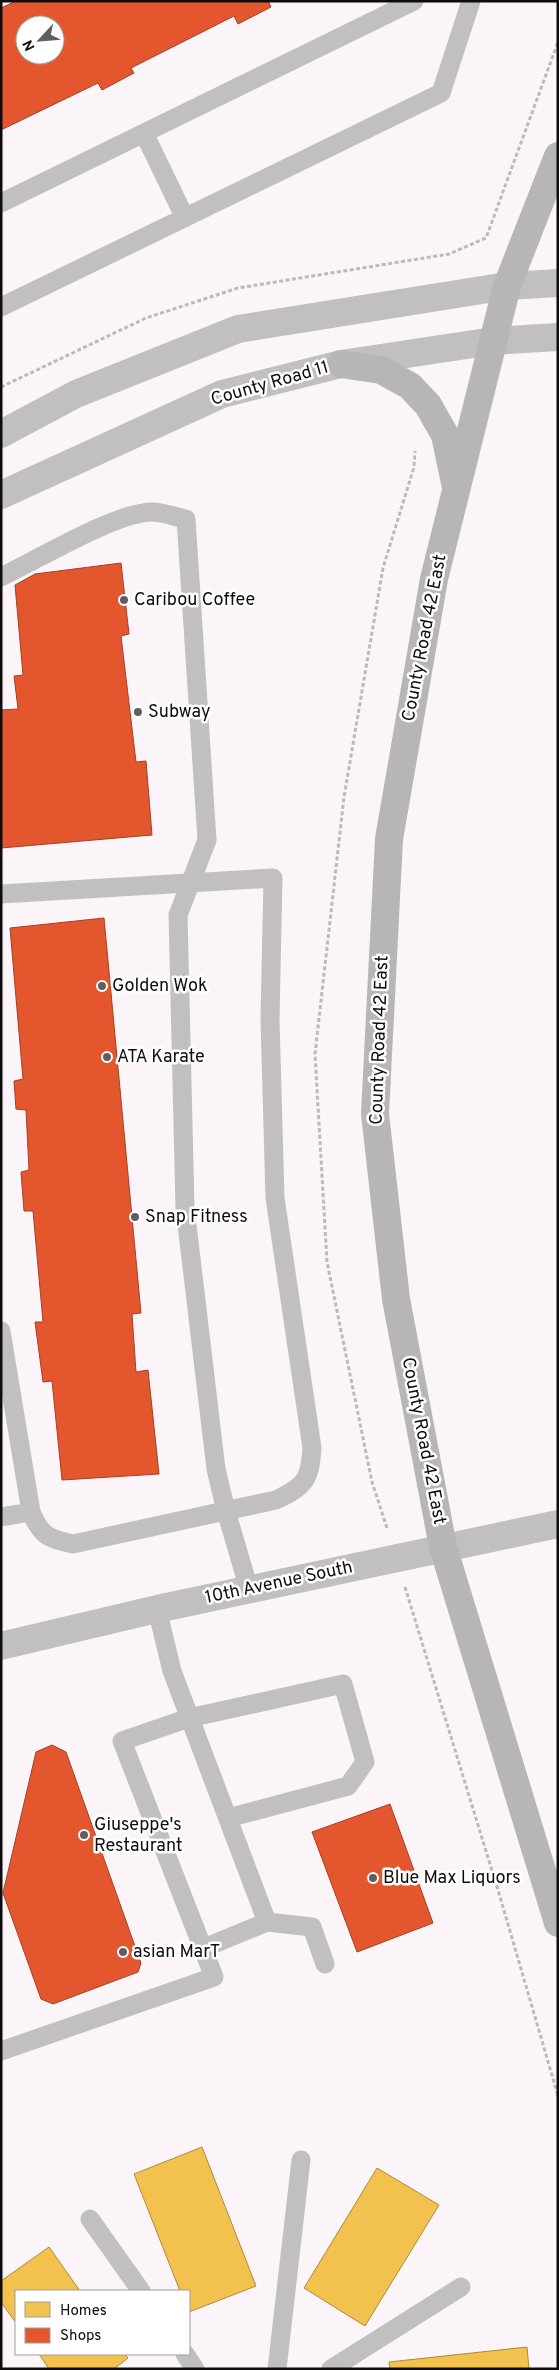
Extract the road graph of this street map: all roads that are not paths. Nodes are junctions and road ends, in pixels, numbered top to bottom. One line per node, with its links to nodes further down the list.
1 (414, 1): 3 (lane)
2 (471, 1): 6 (lane)
3 (144, 133): 5 (lane); 6 (lane)
4 (558, 156): 8 (highway, County Road 42 East)
5 (1, 203)
6 (185, 218): 9 (lane)
7 (558, 282): 8 (street)
8 (507, 286): 11 (highway, County Road 42 East); 13 (street)
9 (1, 307)
10 (558, 337): 11 (street, County Road 11)
11 (493, 341): 12 (street, County Road 11); 14 (highway, County Road 42 East)
12 (340, 364): 14 (highway); 15 (street, County Road 11)
13 (1, 434)
14 (457, 491): 24 (highway, County Road 42 East)
15 (1, 495)
16 (1, 577): 17 (lane)
17 (190, 882): 18 (lane); 20 (lane); 20 (lane)
18 (1, 894)
19 (1, 1331): 21 (lane)
20 (226, 1511): 21 (lane); 25 (lane)
21 (31, 1512): 22 (lane)
22 (1, 1517)
23 (558, 1524): 24 (street, 10th Avenue South)
24 (443, 1547): 25 (street, 10th Avenue South); 31 (highway, County Road 42 East)
25 (249, 1590): 26 (street, 10th Avenue South)
26 (157, 1609): 27 (street, 10th Avenue South); 28 (lane)
27 (1, 1646)
28 (189, 1718): 29 (lane); 29 (lane); 32 (lane)
29 (228, 1818): 30 (lane)
30 (267, 1922): 32 (lane); 33 (lane)
31 (558, 1923)
32 (204, 1948): 34 (lane)
33 (325, 1964)
34 (1, 2051)
35 (301, 2160): 41 (lane)
36 (90, 2219): 38 (lane)
37 (461, 2287): 42 (lane)
38 (140, 2290)
39 (186, 2355): 40 (lane)
40 (195, 2369)
41 (277, 2369)
42 (331, 2369)

